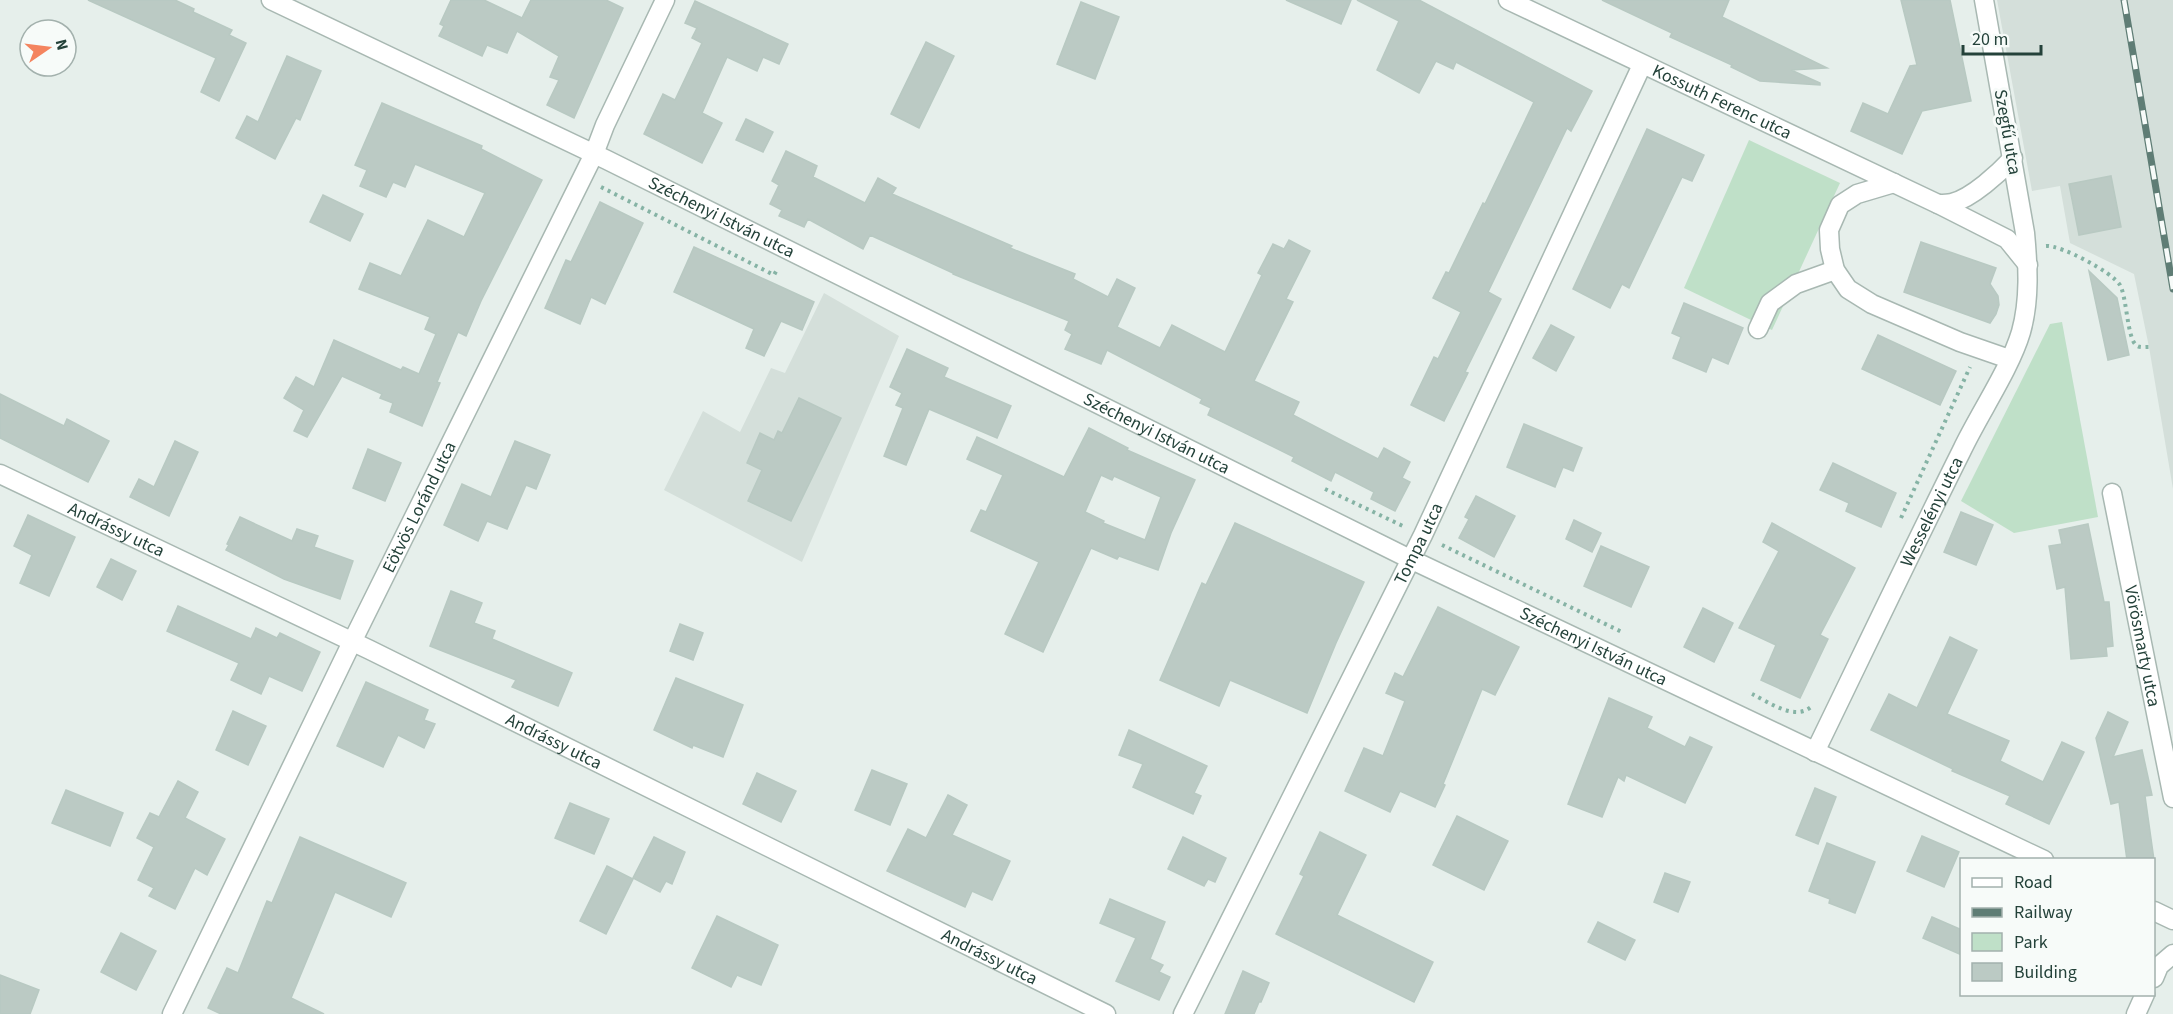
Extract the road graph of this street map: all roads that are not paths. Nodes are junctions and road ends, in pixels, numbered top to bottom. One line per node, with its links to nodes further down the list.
1 (271, 0): 6 (street, Széchenyi István utca)
2 (665, 0): 6 (street, Eötvös Loránd utca)
3 (1508, 0): 5 (street, Kossuth Ferenc utca)
4 (1984, 0): 7 (street, Szegfű utca)
5 (1642, 65): 8 (street, Kossuth Ferenc utca); 16 (street, Tompa utca)
6 (594, 154): 16 (street, Széchenyi István utca); 17 (street, Eötvös Loránd utca)
7 (2013, 158): 9 (street); 10 (street, Szegfű utca)
8 (1894, 183): 9 (street, Kossuth Ferenc utca); 11 (street)
9 (1938, 204): 10 (street, Kossuth Ferenc utca)
10 (2028, 265): 13 (street, Wesselényi utca)
11 (1835, 270): 12 (street); 13 (street)
12 (1758, 329)
13 (2009, 359): 18 (street, Wesselényi utca)
14 (0, 474): 17 (street, Andrássy utca)
15 (2112, 493): 19 (street, Vörösmarty utca)
16 (1410, 559): 18 (street, Széchenyi István utca); 28 (street, Tompa utca)
17 (352, 642): 26 (street, Eötvös Loránd utca); 27 (street, Andrássy utca)
18 (1815, 752): 20 (street, Széchenyi István utca)
19 (2173, 798)
20 (2040, 858)
21 (2155, 911): 22 (street)
22 (2173, 920)
23 (2173, 954): 24 (street)
24 (2155, 976)
25 (2144, 996): 29 (street)
26 (172, 1014)
27 (1106, 1014)
28 (1183, 1014)
29 (2136, 1014)

